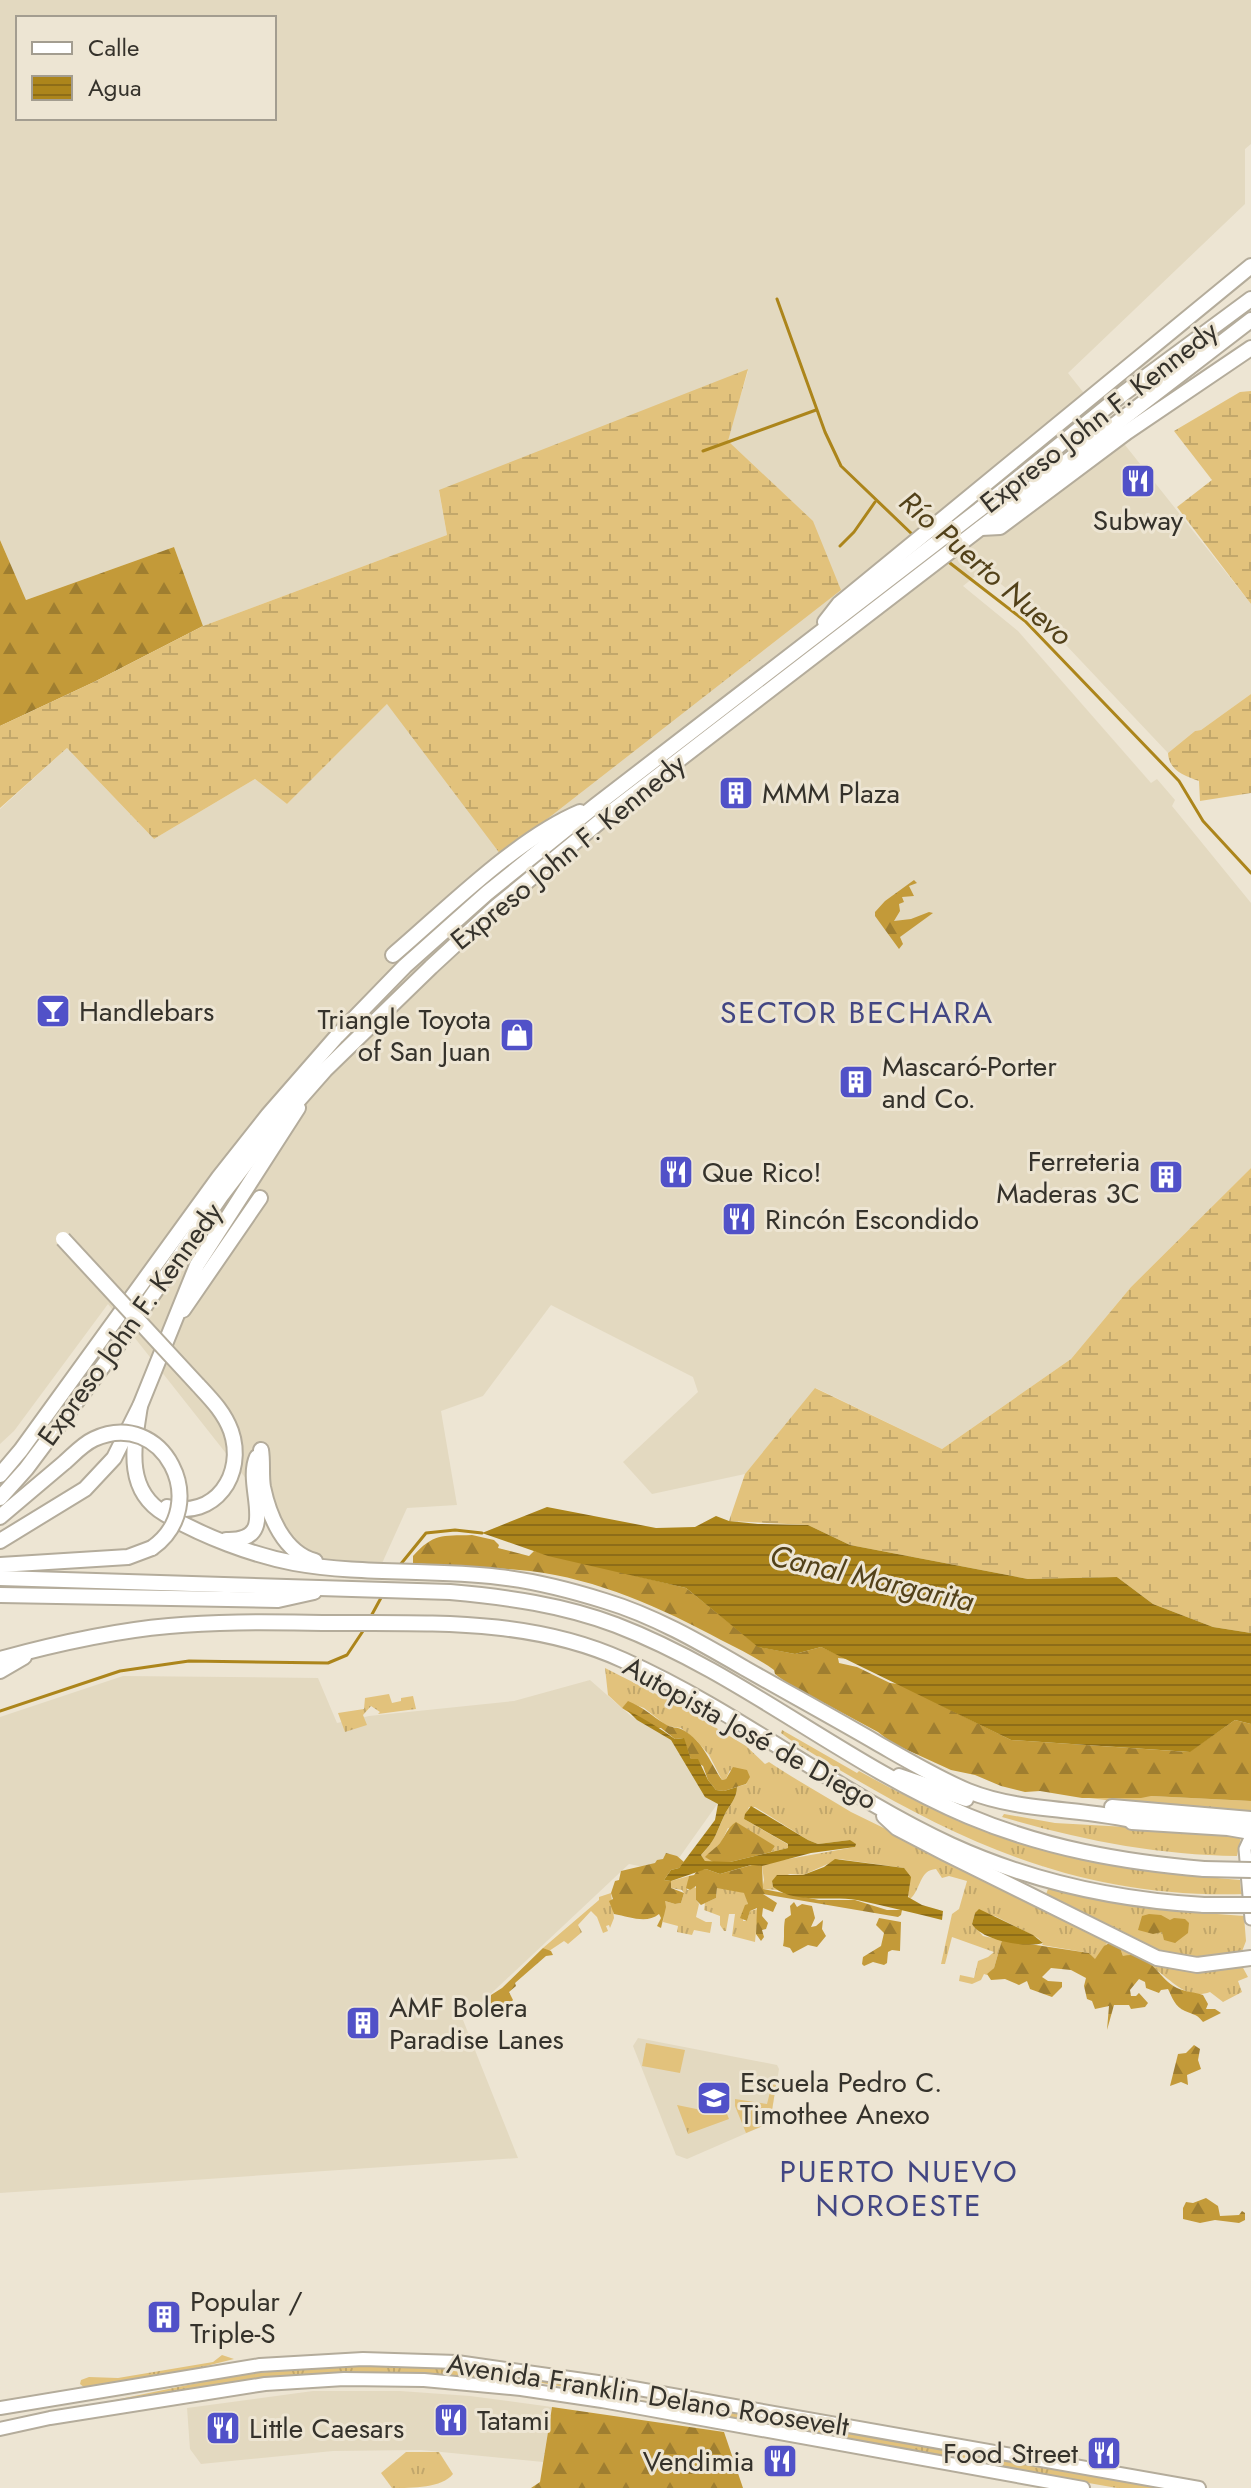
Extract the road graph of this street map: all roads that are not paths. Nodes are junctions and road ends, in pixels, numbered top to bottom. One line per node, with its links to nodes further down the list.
1 (1251, 266): 4 (highway)
2 (1251, 278): 4 (highway)
3 (1251, 299): 8 (highway, Expreso John F. Kennedy)
4 (1206, 304): 8 (highway)
5 (1251, 320): 7 (highway, Expreso John F. Kennedy)
6 (1251, 348): 7 (highway)
7 (981, 528): 11 (highway, Expreso John F. Kennedy)
8 (910, 554): 9 (highway, Expreso John F. Kennedy)
9 (595, 806): 10 (highway); 16 (highway, Expreso John F. Kennedy)
10 (393, 955)
11 (301, 1096): 14 (highway); 20 (highway, Expreso John F. Kennedy)
12 (260, 1198): 14 (highway)
13 (63, 1239): 19 (highway, bridge)
14 (172, 1323): 15 (highway)
15 (140, 1406): 19 (highway); 23 (highway)
16 (21, 1450): 17 (highway); 18 (highway, Expreso John F. Kennedy)
17 (0, 1467)
18 (0, 1475)
19 (136, 1477): 22 (highway)
20 (0, 1498)
21 (0, 1517): 25 (highway, bridge)
22 (222, 1540): 24 (highway); 24 (highway)
23 (0, 1541)
24 (360, 1569): 32 (highway)
25 (5, 1571): 26 (highway, Autopista José de Diego)
26 (334, 1587): 27 (highway); 31 (highway, Autopista José de Diego)
27 (5, 1595)
28 (37, 1649): 29 (highway, Autopista José de Diego); 30 (highway); 33 (highway, Autopista José de Diego)
29 (0, 1659)
30 (0, 1671)
31 (871, 1768): 35 (highway); 37 (highway, Autopista José de Diego, bridge)
32 (951, 1782): 34 (highway); 35 (highway)
33 (856, 1793): 38 (highway, Autopista José de Diego, bridge); 40 (highway)
34 (1251, 1819)
35 (1140, 1822): 36 (highway)
36 (1251, 1834): 39 (main road)
37 (1251, 1870)
38 (1251, 1905)
39 (1251, 1919)
40 (1251, 1958)
41 (0, 2408): 44 (main road, Avenida Franklin Delano Roosevelt)
42 (0, 2429): 43 (main road, Avenida Franklin Delano Roosevelt)
43 (1083, 2488)
44 (1199, 2488)

